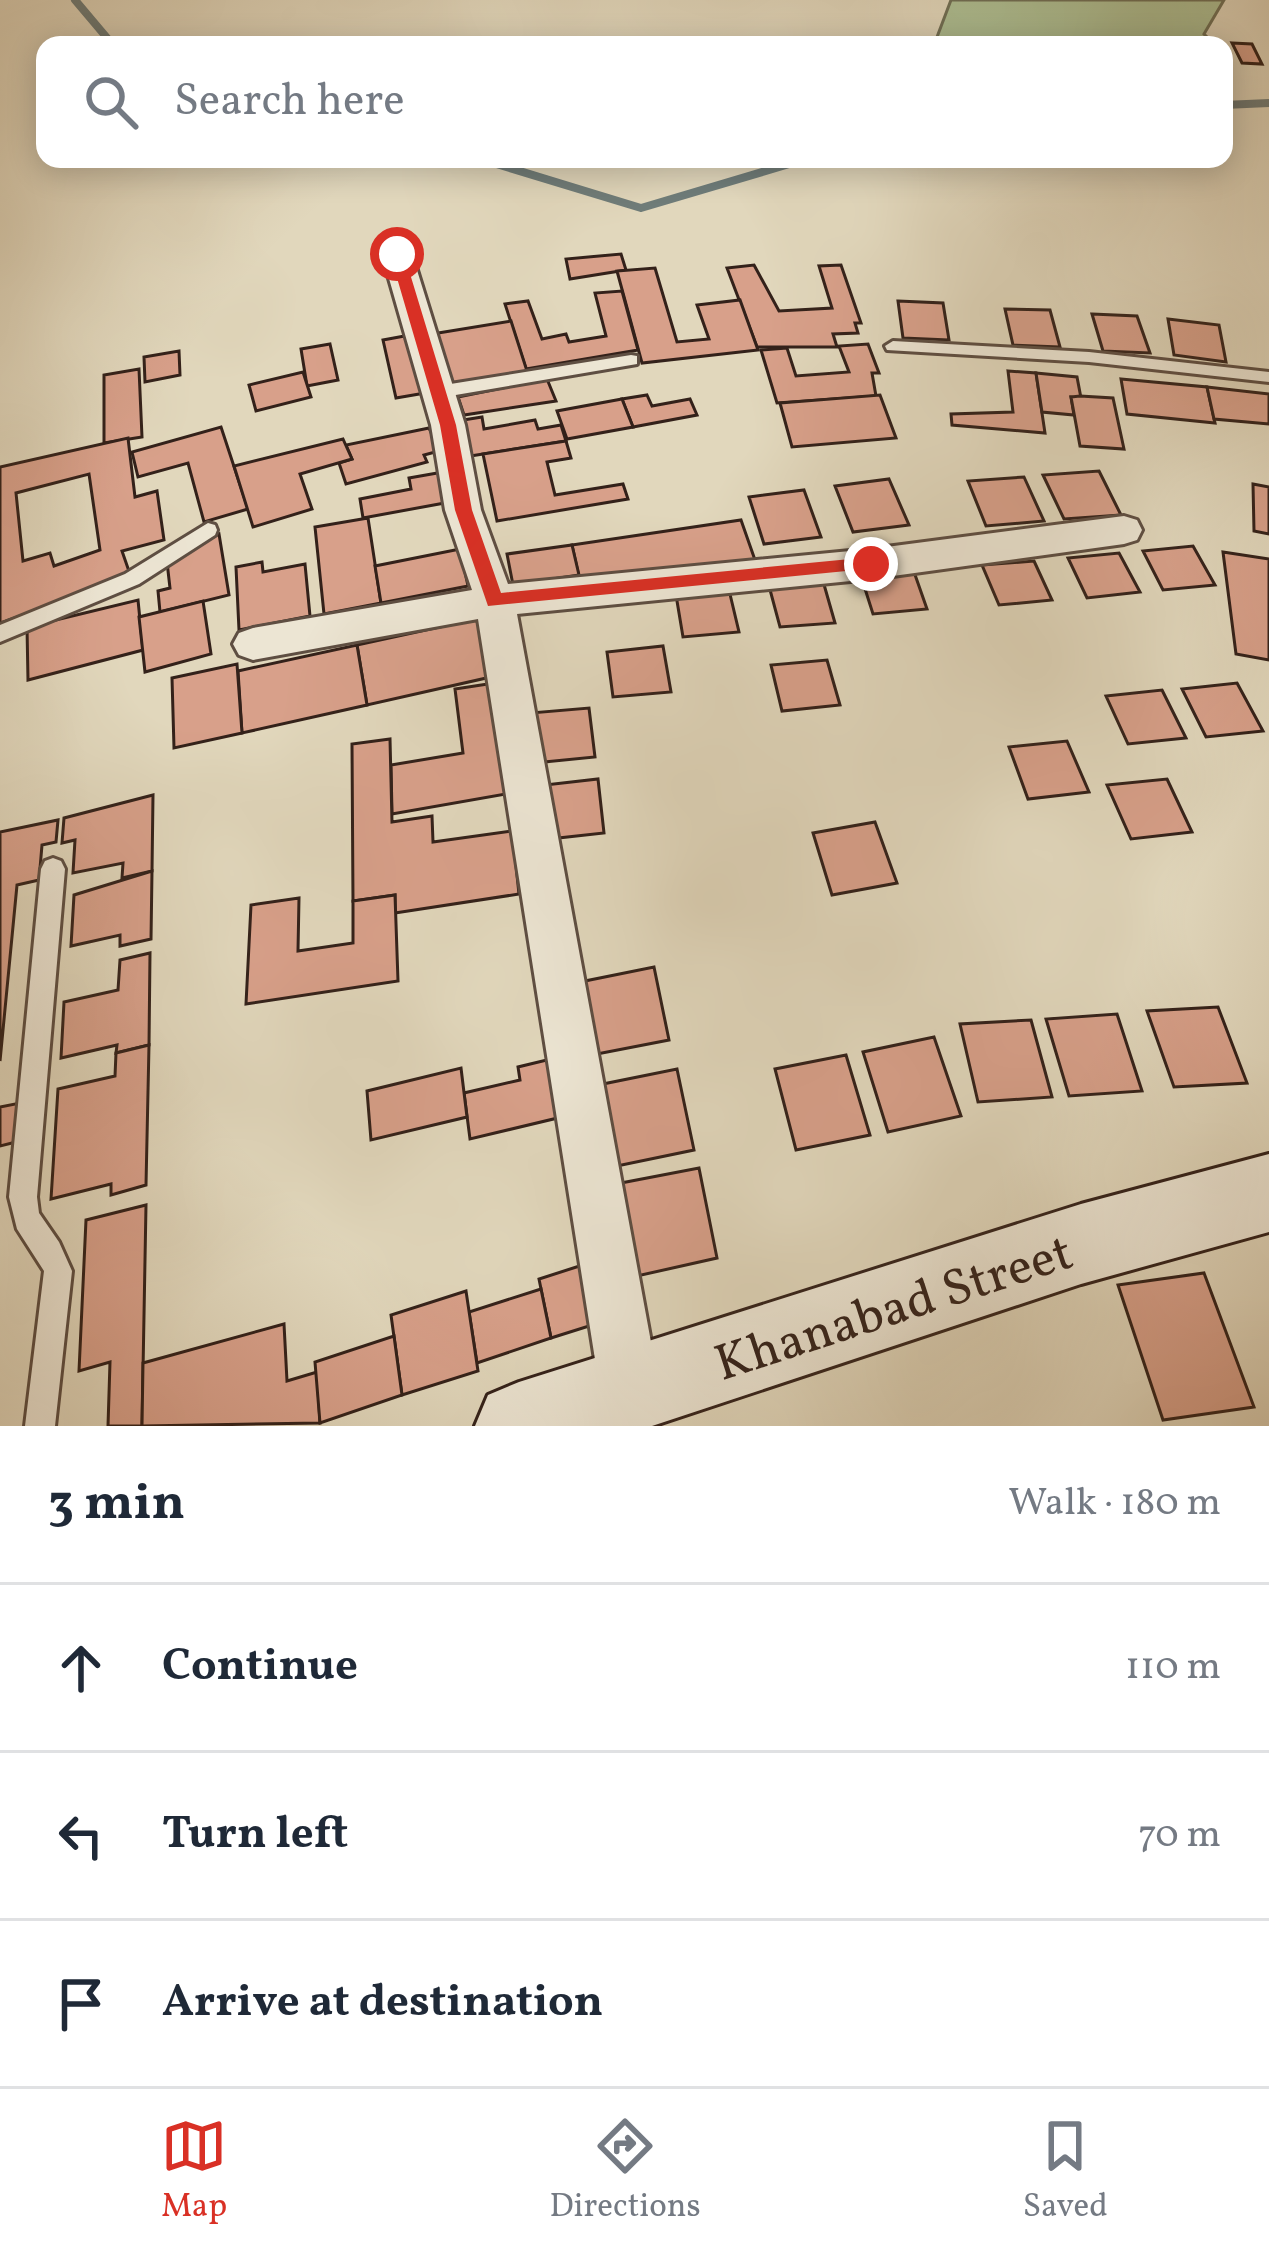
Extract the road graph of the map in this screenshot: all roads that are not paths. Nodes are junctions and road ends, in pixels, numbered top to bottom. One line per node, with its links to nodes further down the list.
1 (397, 254): 5 (street)
2 (893, 346): 4 (lane)
3 (632, 360): 5 (lane)
4 (1269, 377)
5 (438, 392): 8 (street)
6 (208, 530): 9 (lane)
7 (1124, 530): 8 (street)
8 (495, 601): 10 (street); 13 (street)
9 (0, 634)
10 (253, 644)
11 (52, 869): 14 (lane)
12 (1269, 1193): 13 (main road, Khanabad Street)
13 (631, 1391): 15 (main road, Khanabad Street)
14 (40, 1426)
15 (520, 1426)

